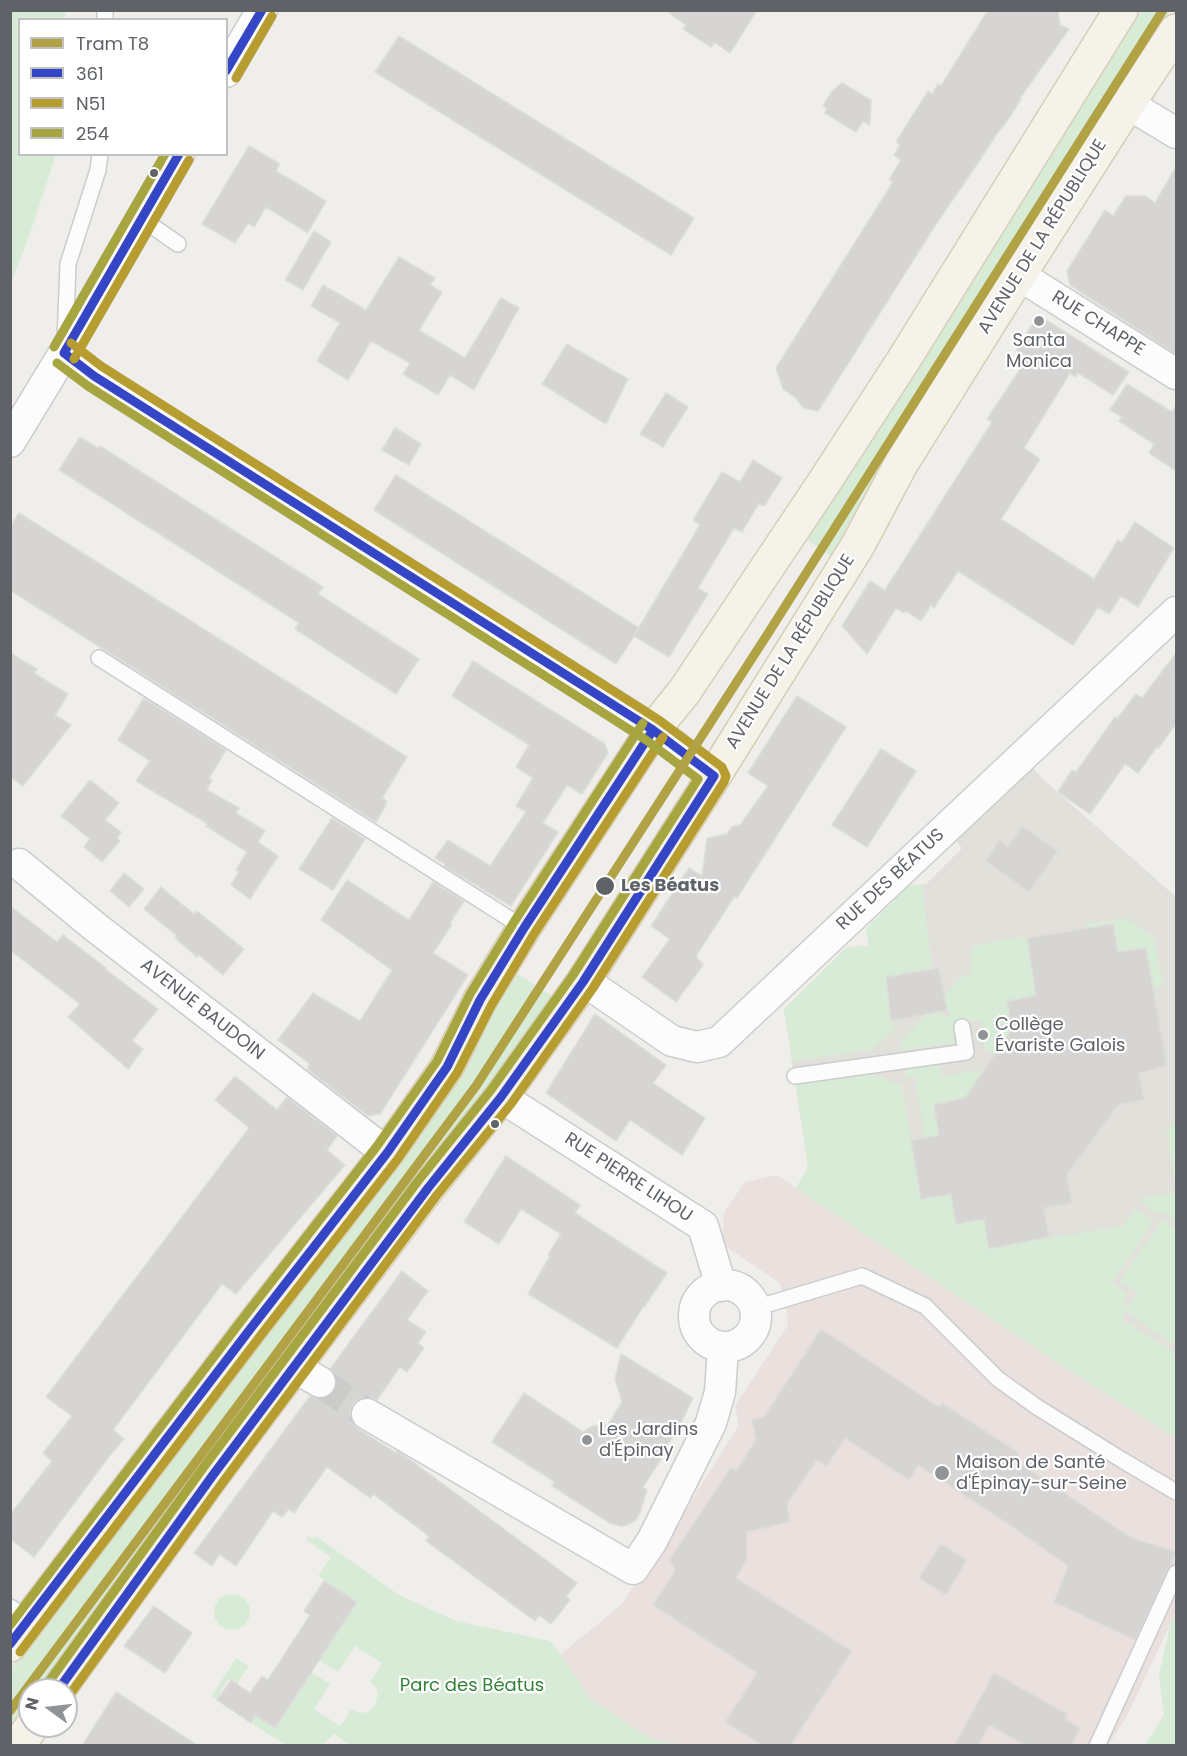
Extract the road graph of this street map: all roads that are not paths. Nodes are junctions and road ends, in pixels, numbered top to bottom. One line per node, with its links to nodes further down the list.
1 (262, 10): 4 (street)
2 (1121, 10): 17 (main road)
3 (1176, 31): 5 (main road, AVENUE DE LA RÉPUBLIQUE)
4 (228, 69)
5 (1128, 104): 6 (street); 11 (main road, AVENUE DE LA RÉPUBLIQUE)
6 (1176, 133)
7 (100, 156): 12 (lane)
8 (178, 156): 9 (street)
9 (142, 219): 10 (lane); 12 (street)
10 (178, 243)
11 (1018, 275): 13 (street, RUE CHAPPE); 18 (main road, AVENUE DE LA RÉPUBLIQUE)
12 (64, 353): 14 (street); 17 (street)
13 (1176, 374)
14 (10, 442)
15 (1176, 612): 21 (street, RUE DES BÉATUS)
16 (99, 658): 20 (lane)
17 (654, 730): 18 (street); 20 (main road)
18 (714, 776): 21 (main road, AVENUE DE LA RÉPUBLIQUE)
19 (19, 864): 25 (street, AVENUE BAUDOIN)
20 (524, 928): 25 (main road)
21 (583, 982): 24 (main road, AVENUE DE LA RÉPUBLIQUE)
22 (962, 1027): 23 (lane)
23 (795, 1076)
24 (501, 1097): 26 (street, RUE PIERRE LIHOU); 33 (main road, AVENUE DE LA RÉPUBLIQUE)
25 (387, 1153): 32 (main road)
26 (721, 1286): 27 (street); 28 (street)
27 (755, 1308): 28 (street); 30 (lane)
28 (723, 1347): 29 (street)
29 (367, 1414)
30 (1176, 1492)
31 (1176, 1573): 34 (lane)
32 (17, 1624)
33 (67, 1678)
34 (1097, 1746)

